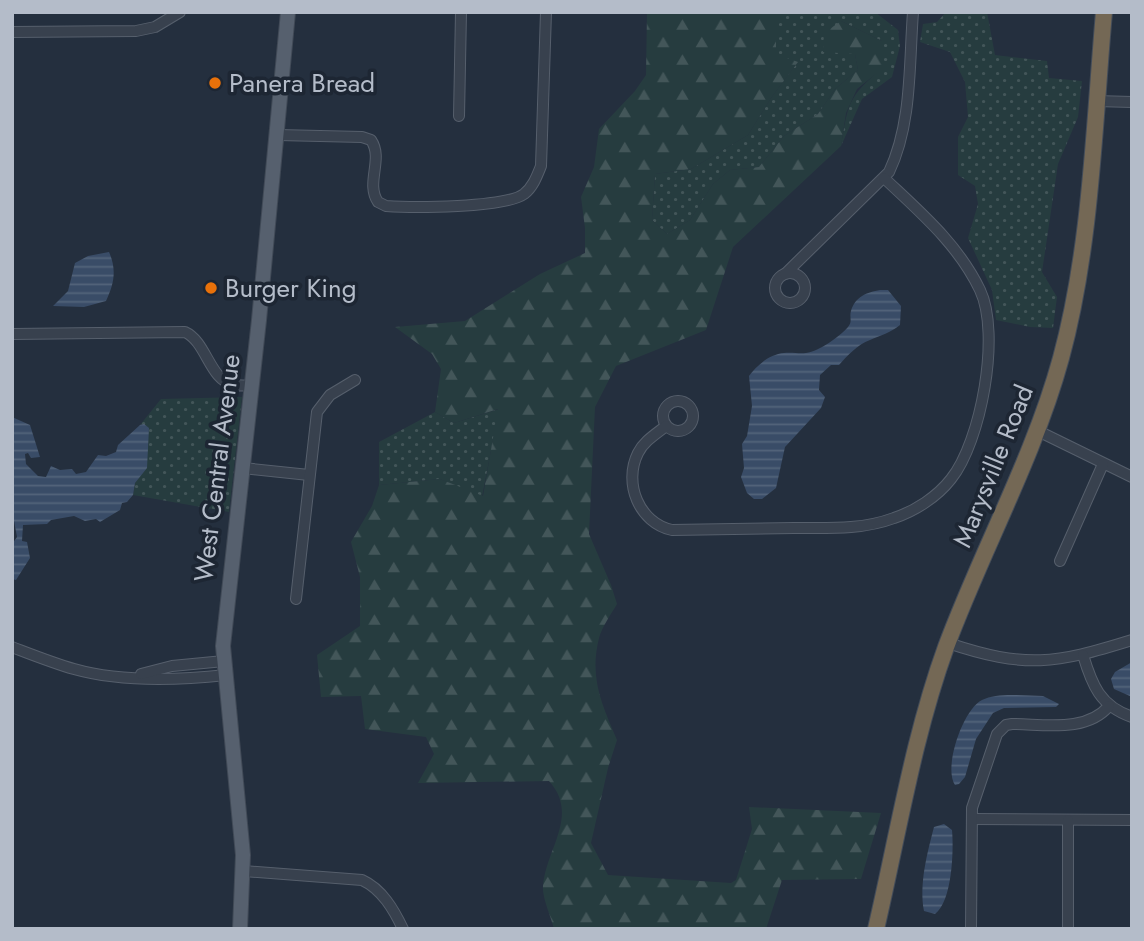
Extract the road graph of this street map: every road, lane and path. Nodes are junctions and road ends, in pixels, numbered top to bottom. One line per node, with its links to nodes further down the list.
1 (180, 12): 7 (street)
2 (288, 12): 11 (main road, West Central Avenue)
3 (461, 12): 10 (street)
4 (547, 12): 11 (street)
5 (913, 12): 12 (street)
6 (1104, 12): 8 (highway, Marysville Road)
7 (12, 32)
8 (1096, 101): 9 (street); 18 (highway, Marysville Road)
9 (1132, 102)
10 (459, 116)
11 (278, 135): 16 (main road, West Central Avenue)
12 (884, 178): 13 (street); 17 (street)
13 (785, 274)
14 (12, 334): 16 (street)
15 (355, 380): 21 (street)
16 (252, 386): 20 (main road, West Central Avenue)
17 (666, 426)
18 (1036, 430): 19 (street); 26 (highway, Marysville Road)
19 (1103, 464): 22 (street); 23 (street)
20 (243, 468): 21 (street); 29 (main road, West Central Avenue)
21 (309, 475): 24 (street)
22 (1132, 477)
23 (1060, 561)
24 (296, 599)
25 (1132, 640): 28 (street)
26 (948, 643): 28 (street); 38 (highway, Marysville Road)
27 (12, 647): 29 (street)
28 (1083, 655): 30 (street)
29 (225, 668): 35 (main road, West Central Avenue)
30 (1109, 706): 31 (street); 32 (street)
31 (1132, 717)
32 (972, 819): 33 (street); 39 (street)
33 (1068, 820): 34 (street); 40 (street)
34 (1132, 820)
35 (244, 870): 36 (main road, West Central Avenue); 37 (street)
36 (240, 929)
37 (403, 929)
38 (876, 929)
39 (971, 929)
40 (1068, 929)

